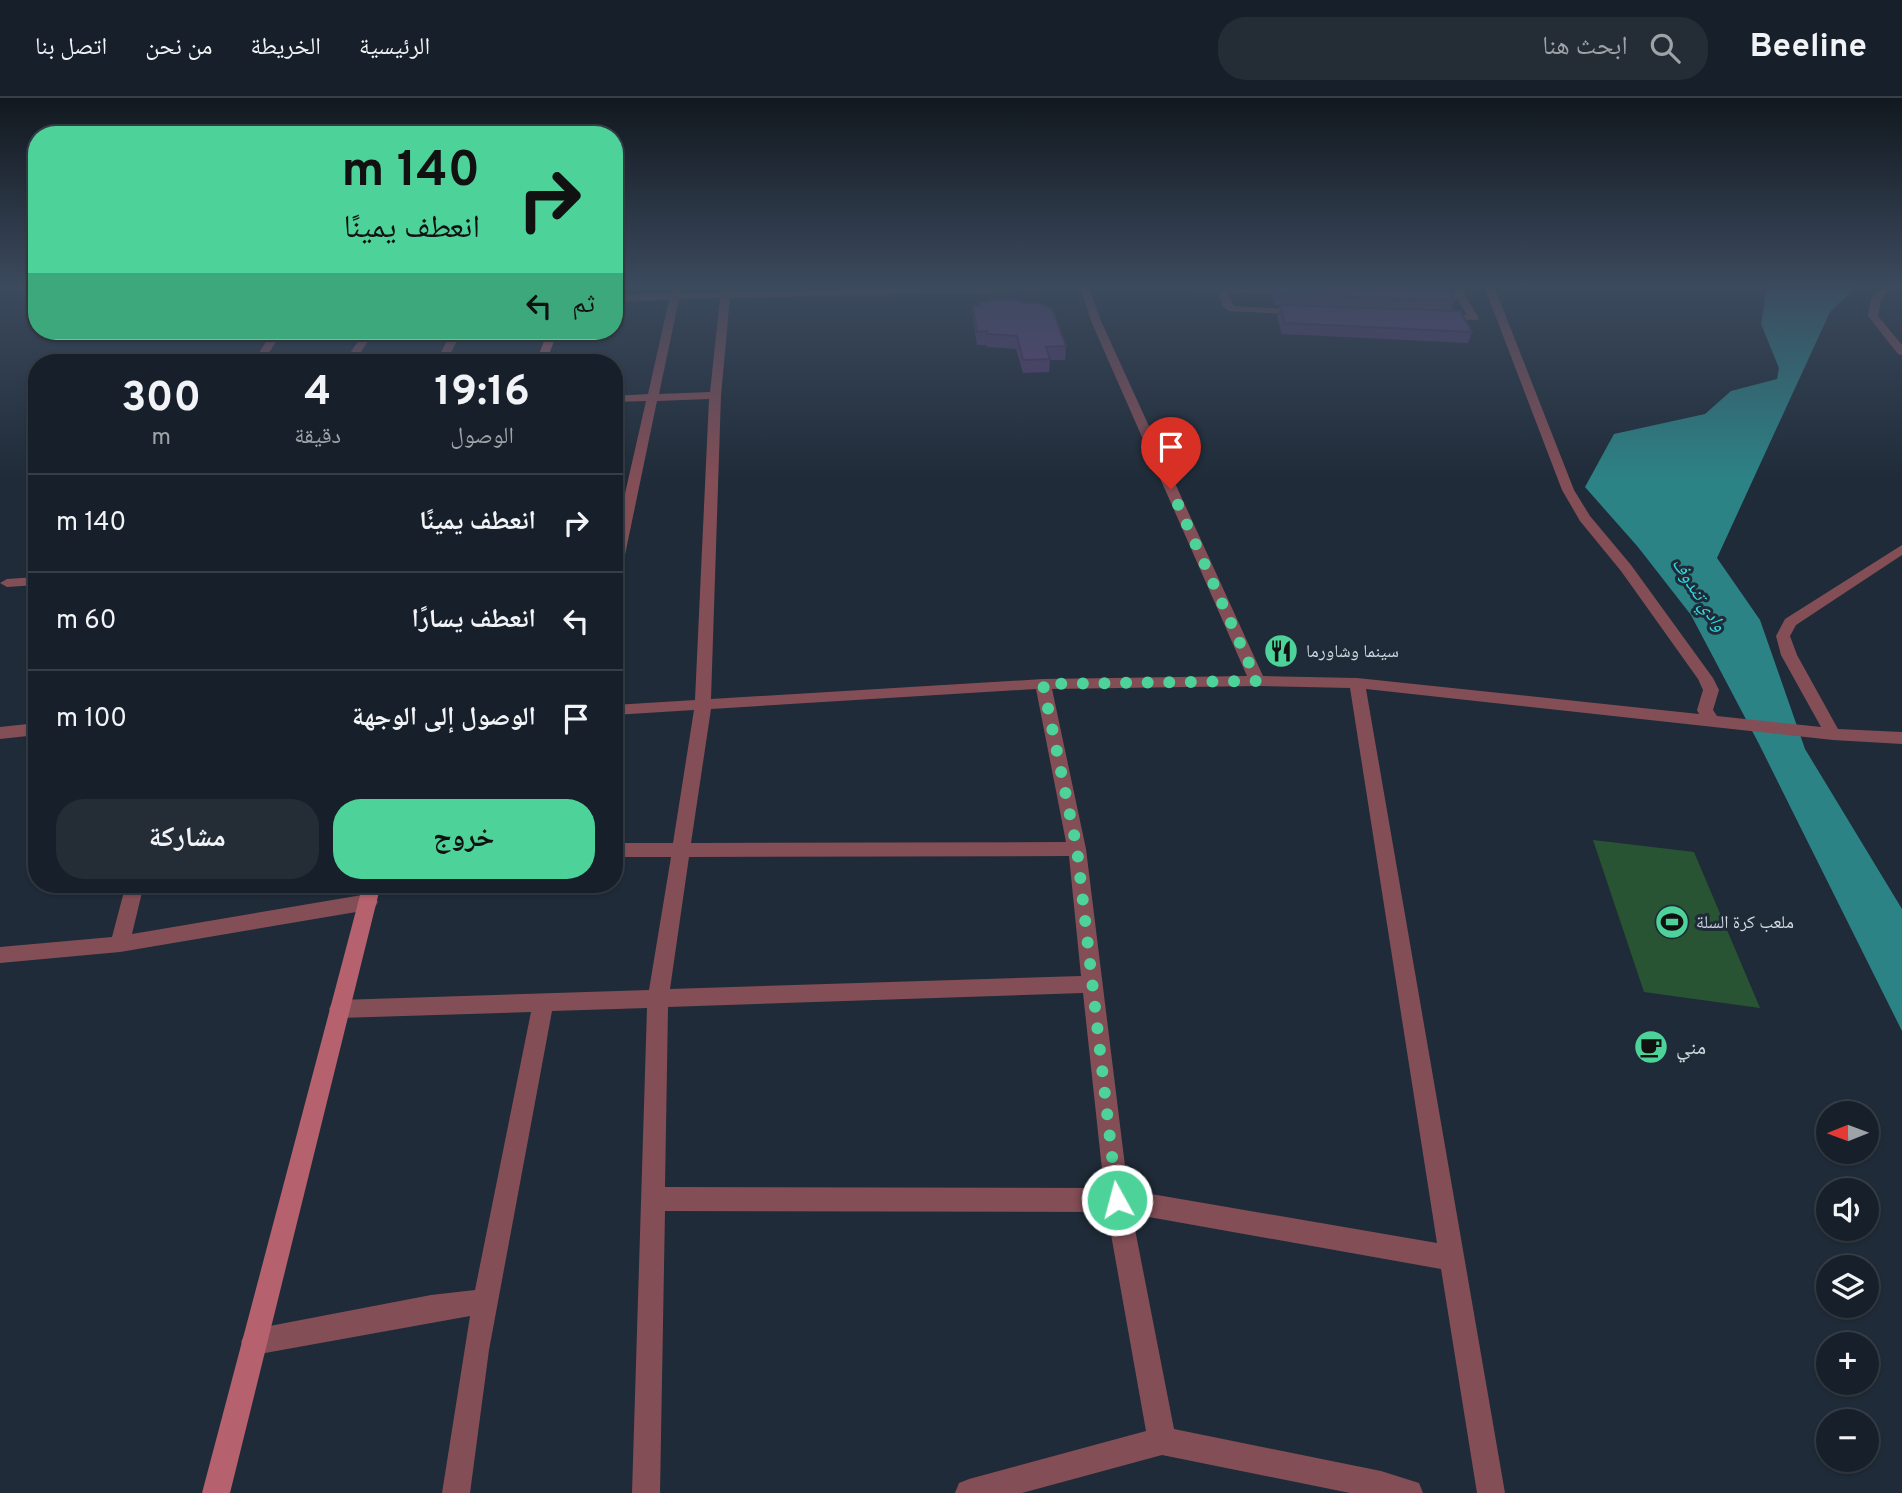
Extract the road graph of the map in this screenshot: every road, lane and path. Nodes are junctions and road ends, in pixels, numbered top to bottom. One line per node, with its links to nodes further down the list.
1 (663, 351): 6 (street)
2 (719, 351): 5 (street)
3 (1110, 351): 12 (street)
4 (1514, 351): 17 (street)
5 (715, 395): 6 (street); 15 (street)
6 (653, 397): 7 (street); 8 (street)
7 (623, 399)
8 (623, 533)
9 (1902, 549): 20 (street)
10 (28, 582): 11 (street)
11 (7, 583)
12 (1257, 681): 13 (street); 14 (street)
13 (1357, 683): 17 (street); 35 (street)
14 (1043, 684): 15 (street); 22 (street)
15 (703, 706): 16 (street); 24 (street)
16 (623, 709)
17 (1711, 720): 20 (street)
18 (28, 730): 19 (street)
19 (0, 733)
20 (1833, 734): 21 (street)
21 (1902, 738)
22 (1077, 849): 24 (street); 29 (street)
23 (623, 850): 24 (street)
24 (681, 850): 30 (street)
25 (133, 893): 27 (street)
26 (370, 893): 27 (street); 32 (main road)
27 (120, 944): 28 (street)
28 (0, 955)
29 (1092, 984): 30 (street); 34 (street)
30 (658, 998): 31 (street); 33 (street)
31 (543, 1002): 32 (street); 36 (street)
32 (339, 1009): 37 (main road)
33 (653, 1199): 34 (street); 41 (street)
34 (1117, 1200): 35 (street); 38 (street)
35 (1452, 1258): 44 (street)
36 (486, 1301): 37 (street); 40 (street)
37 (254, 1342): 39 (main road)
38 (1162, 1441): 42 (street); 43 (street)
39 (216, 1493)
40 (456, 1493)
41 (646, 1493)
42 (969, 1493)
43 (1409, 1493)
44 (1490, 1493)

